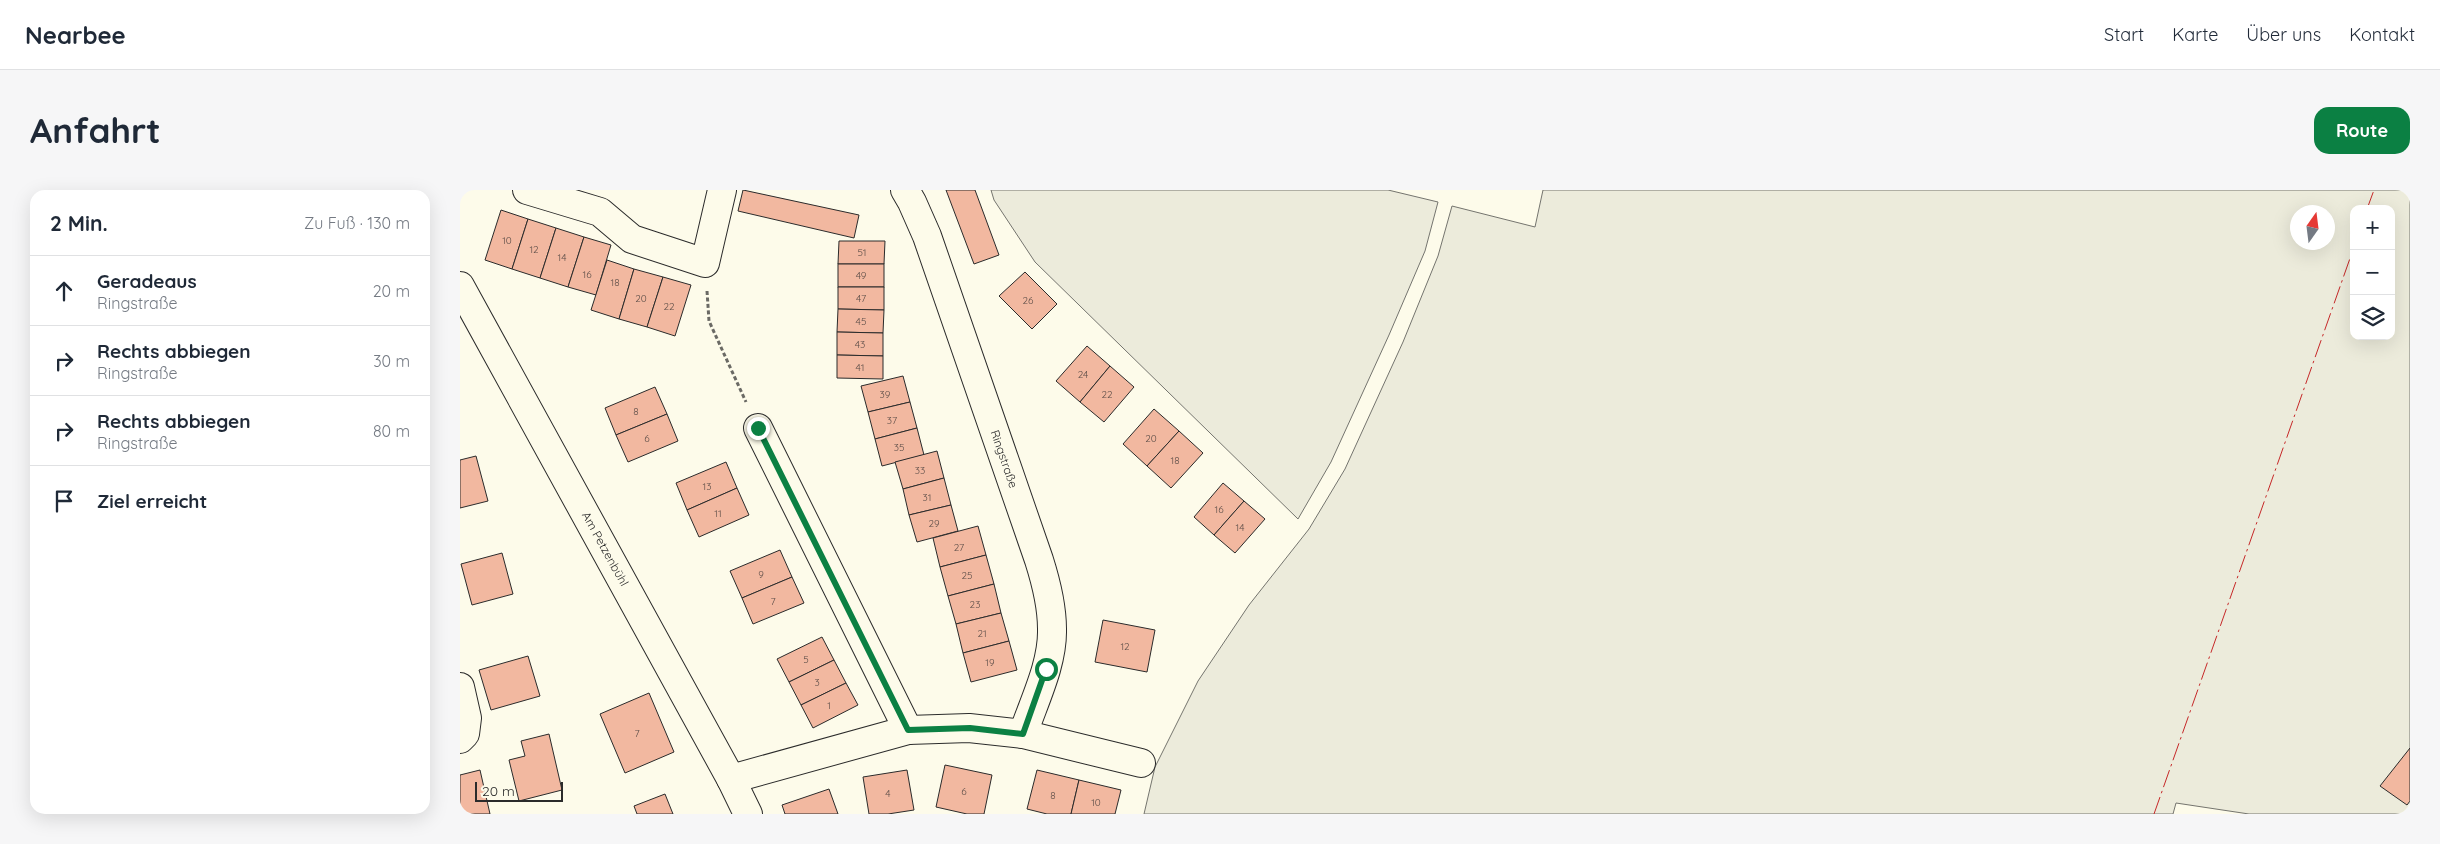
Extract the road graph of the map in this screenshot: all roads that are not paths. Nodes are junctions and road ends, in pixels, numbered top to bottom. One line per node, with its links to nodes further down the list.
1 (527, 190): 2 (street)
2 (722, 190)
3 (905, 190): 8 (street, Ringstraße)
4 (460, 286): 11 (street, Am Petzenbühl)
5 (758, 428): 7 (street)
6 (460, 687): 9 (street)
7 (908, 730): 8 (street); 11 (street)
8 (1023, 734): 10 (street)
9 (460, 739)
10 (1141, 763)
11 (731, 779): 12 (street, Am Petzenbühl)
12 (748, 814)

